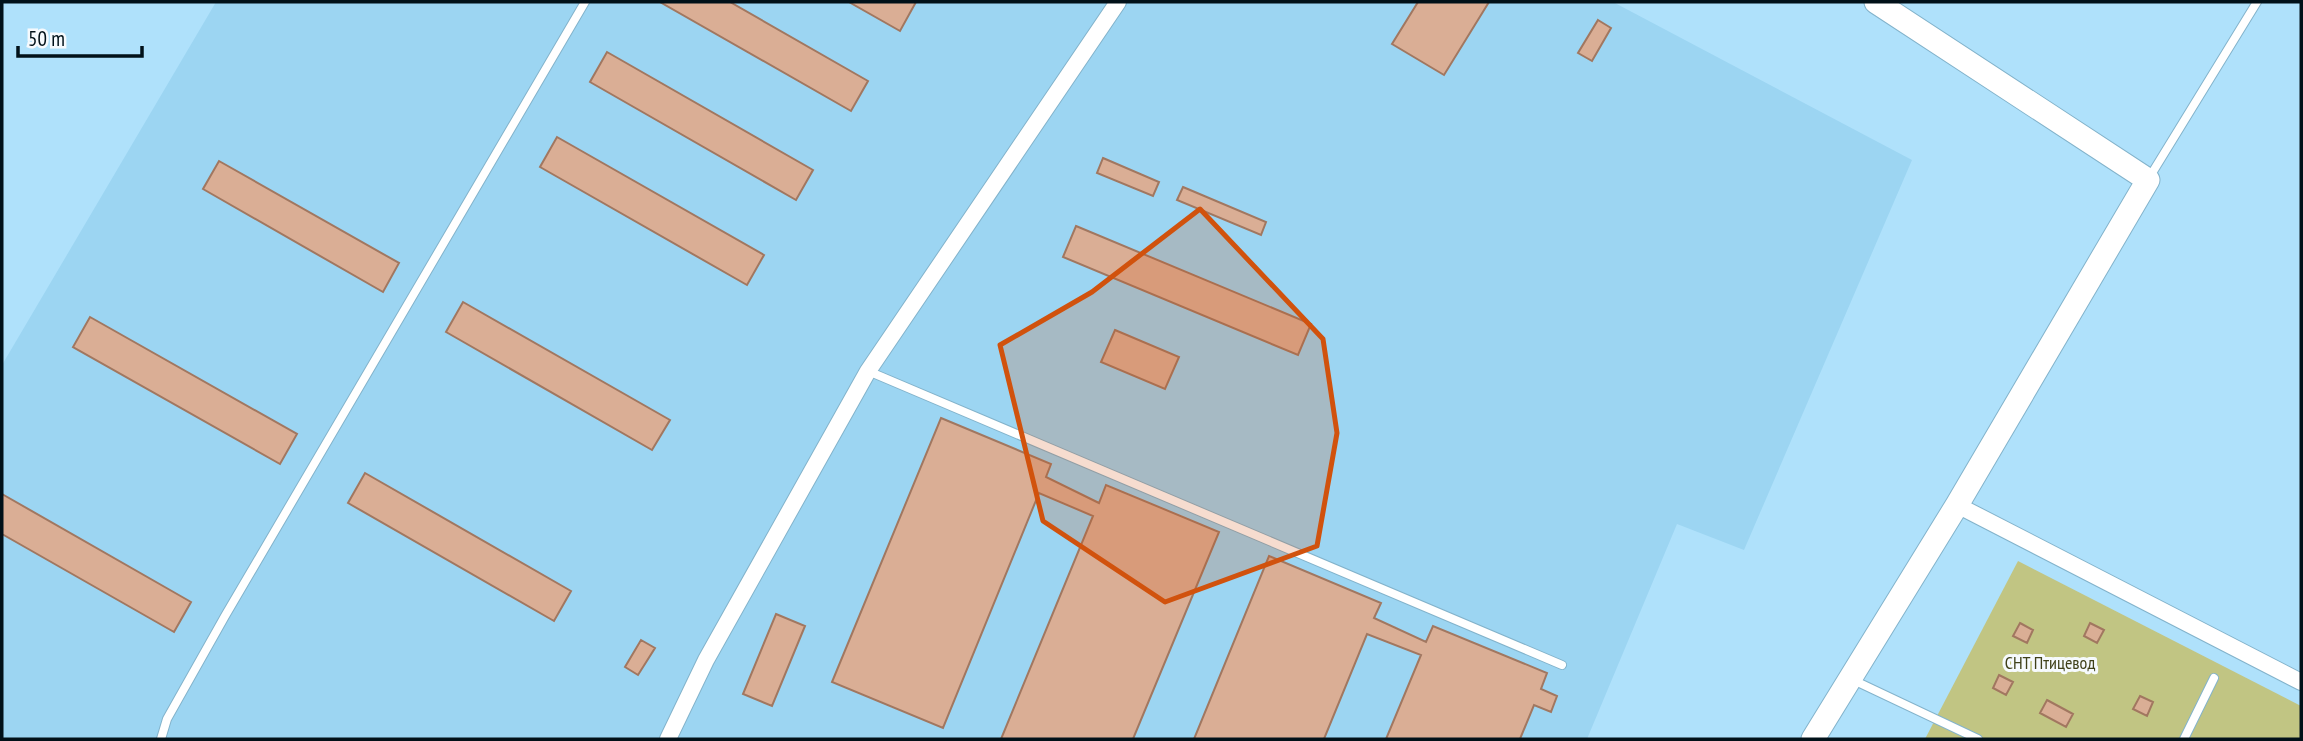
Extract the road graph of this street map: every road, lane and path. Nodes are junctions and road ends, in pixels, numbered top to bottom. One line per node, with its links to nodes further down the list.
1 (585, 2): 12 (lane)
2 (1118, 2): 6 (street)
3 (1875, 2): 5 (street)
4 (2258, 2): 5 (lane)
5 (2148, 180): 7 (street)
6 (868, 371): 8 (lane); 13 (street)
7 (1957, 505): 10 (street); 11 (street)
8 (1562, 664)
9 (2214, 678): 16 (lane)
10 (1850, 679): 14 (street); 15 (lane)
11 (2301, 682)
12 (161, 739)
13 (668, 739)
14 (1813, 739)
15 (1978, 739)
16 (2184, 739)

